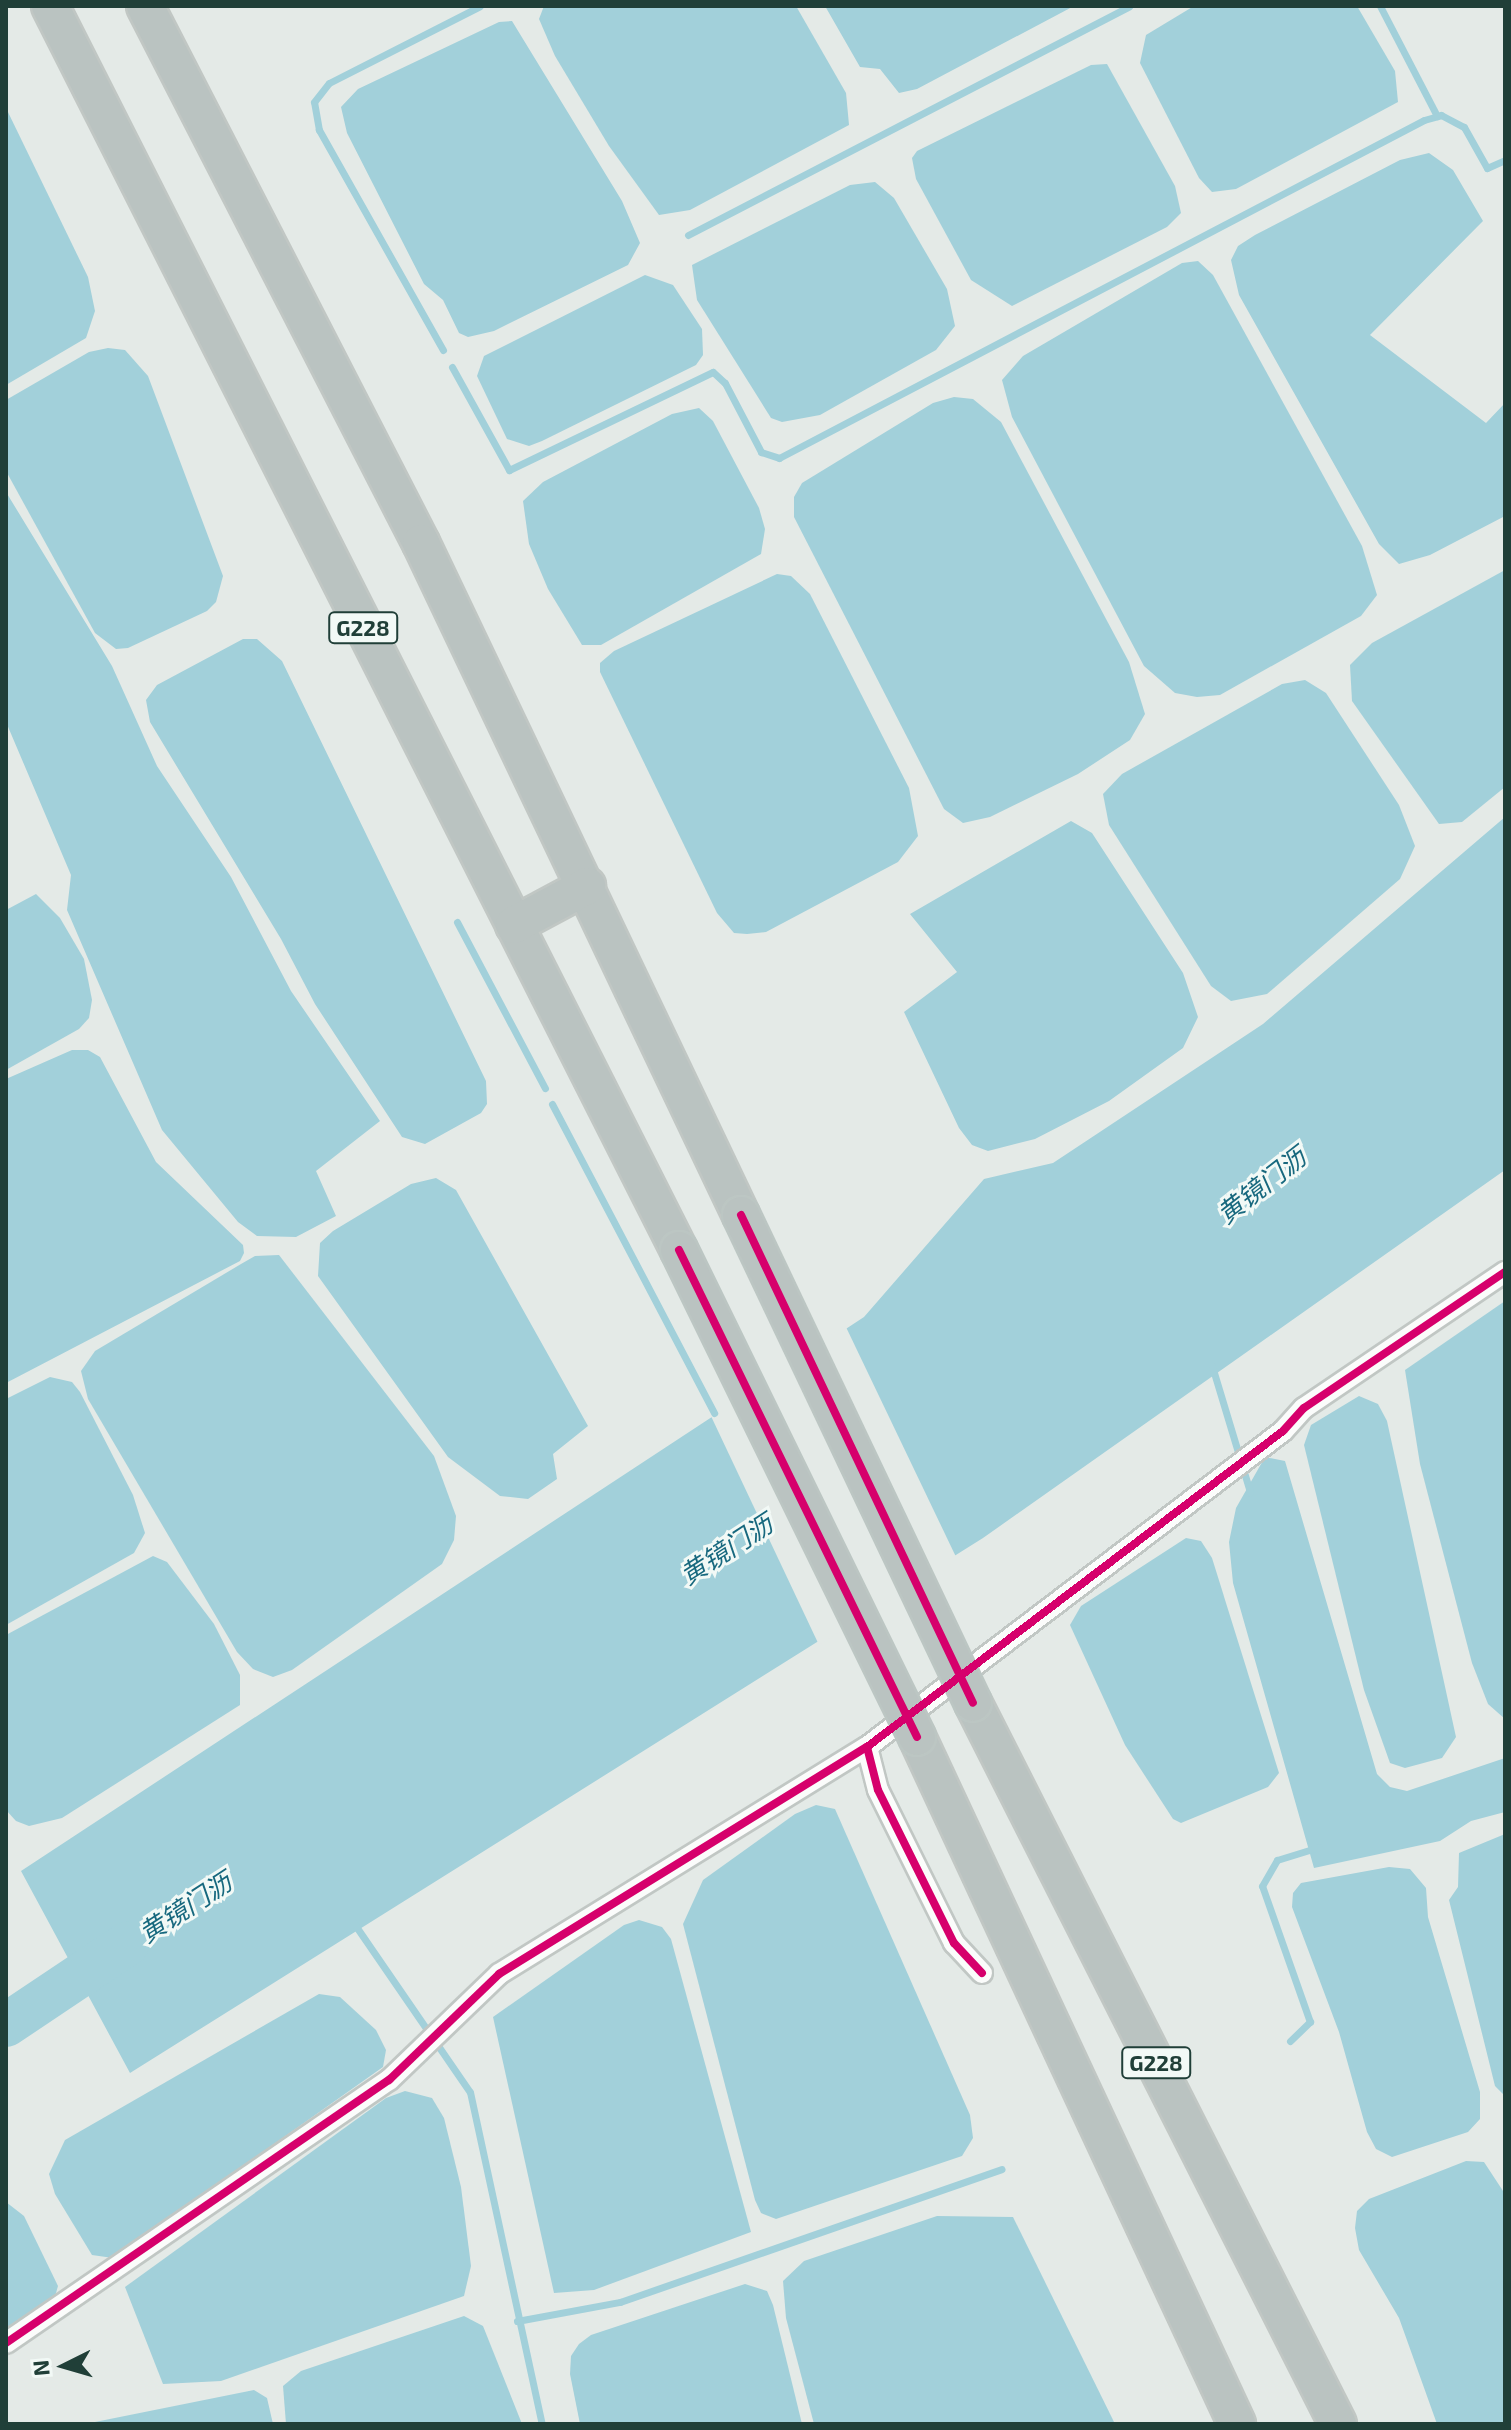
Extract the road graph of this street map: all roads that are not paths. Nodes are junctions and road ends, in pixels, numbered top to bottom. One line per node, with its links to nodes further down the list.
1 (50, 6): 4 (highway, G228)
2 (145, 6): 3 (highway, G228)
3 (587, 886): 4 (highway); 10 (highway, G228, bridge)
4 (514, 925): 9 (highway, G228, bridge)
5 (1505, 1272): 6 (street)
6 (867, 1747): 7 (street); 8 (street)
7 (982, 1973)
8 (6, 2343)
9 (1237, 2424)
10 (1338, 2424)

